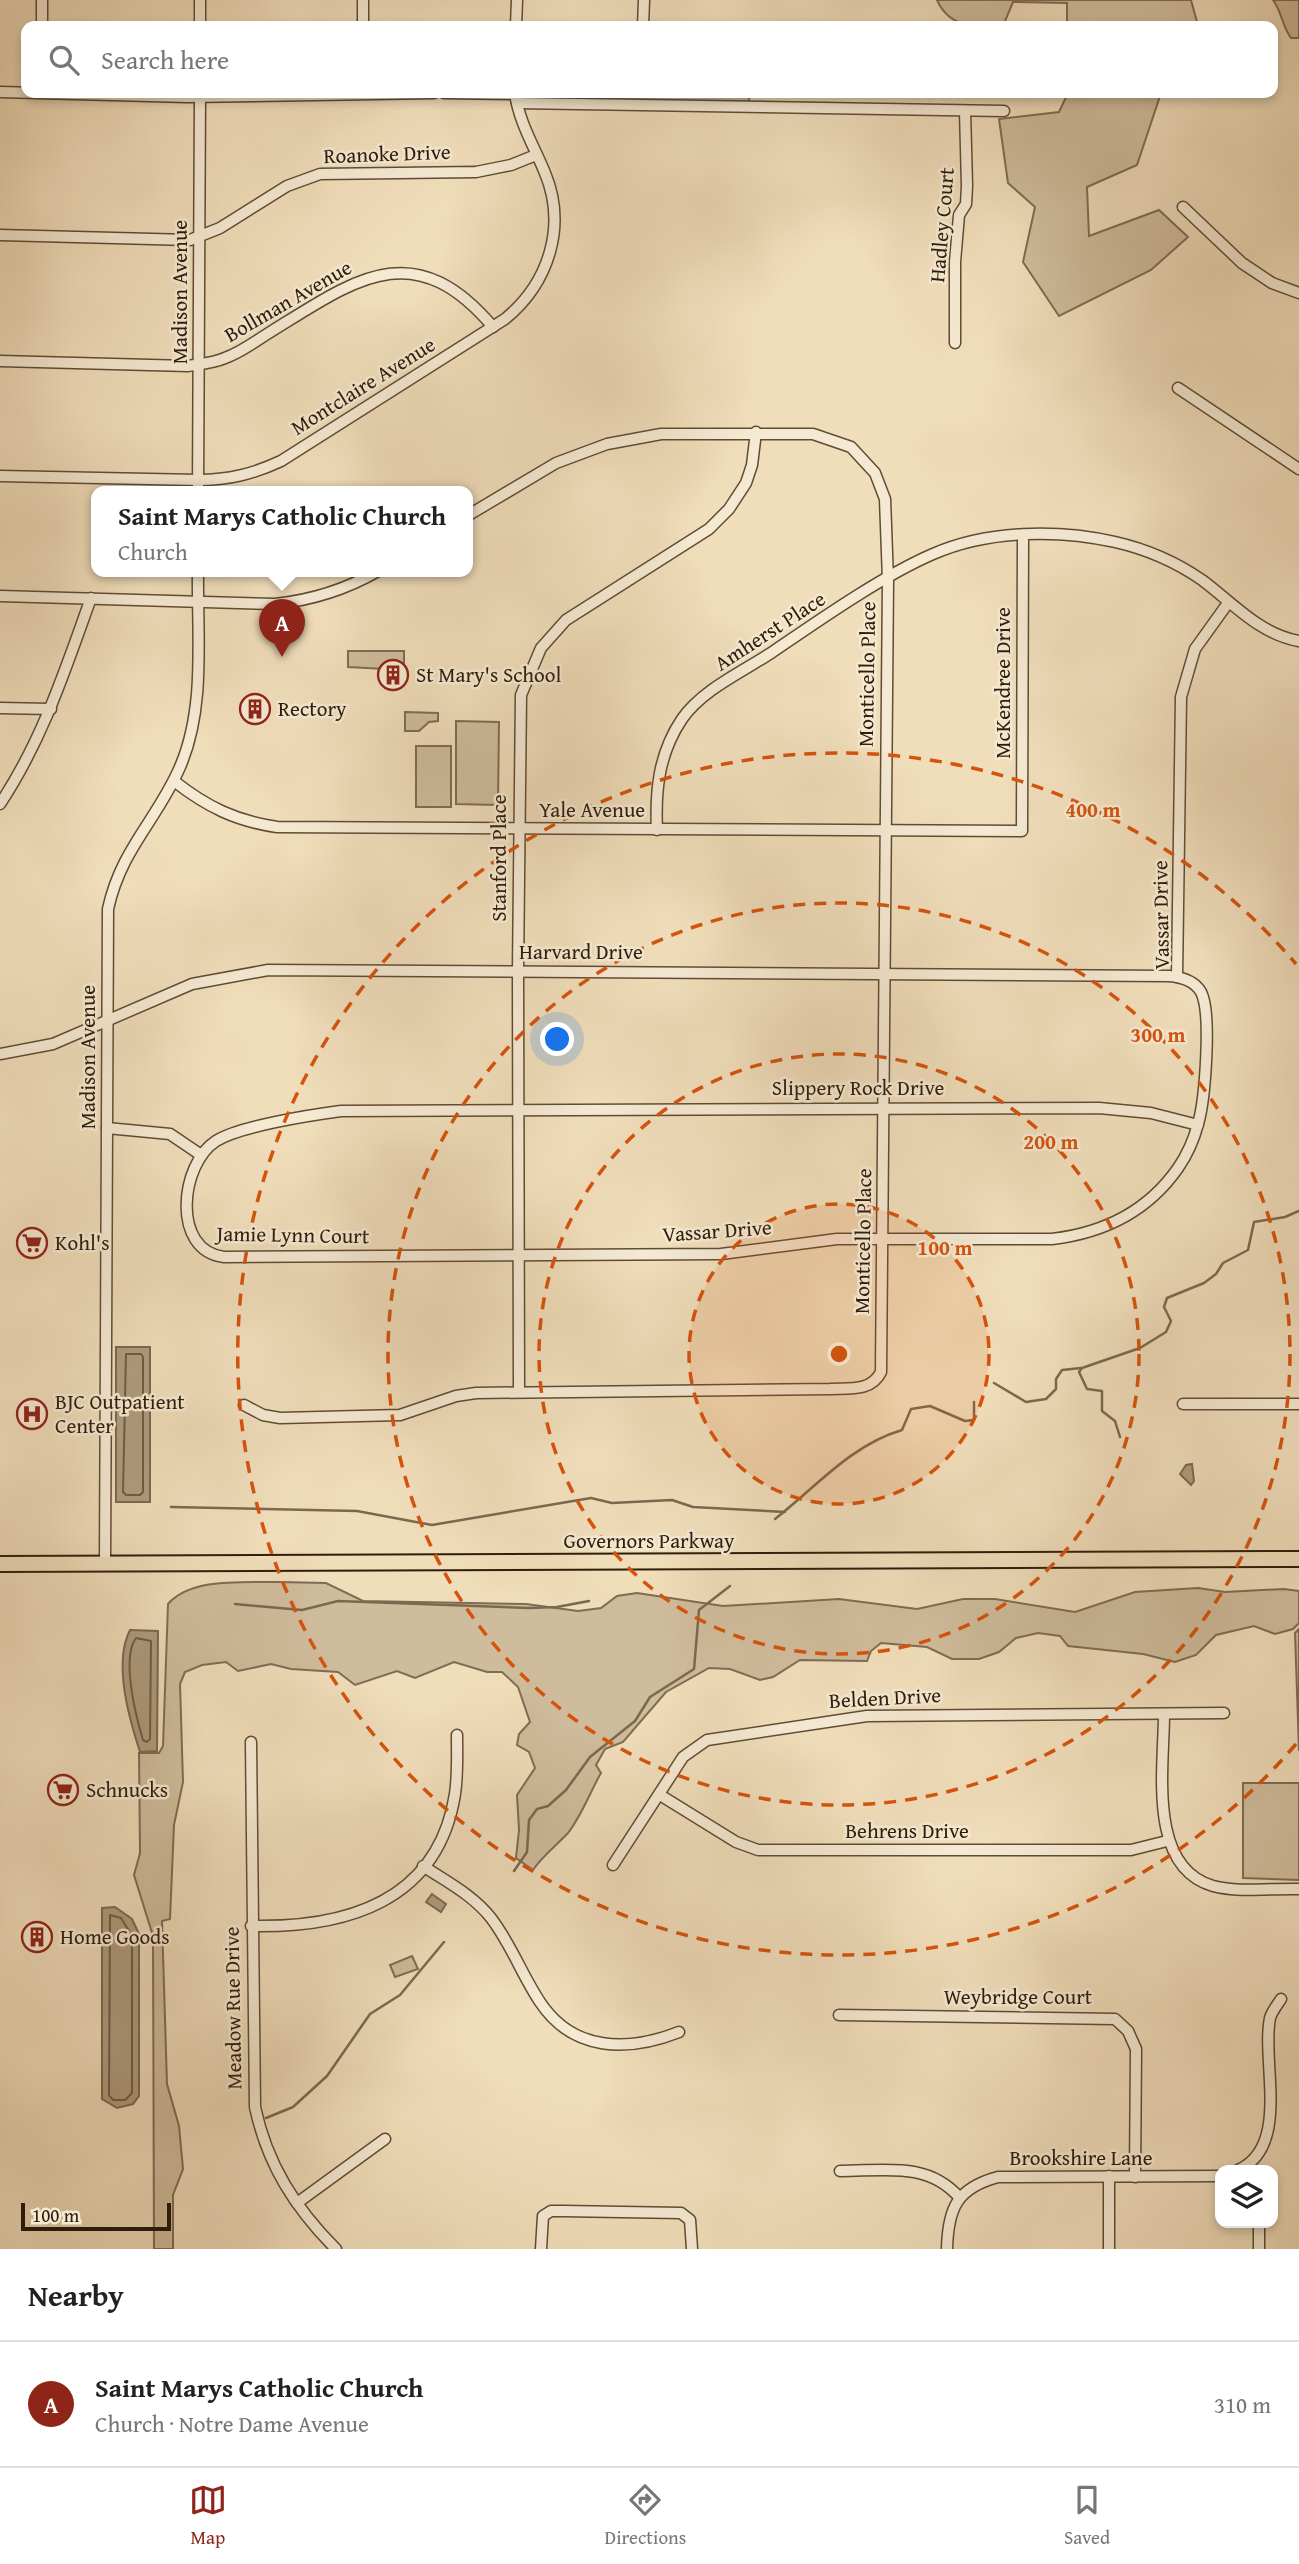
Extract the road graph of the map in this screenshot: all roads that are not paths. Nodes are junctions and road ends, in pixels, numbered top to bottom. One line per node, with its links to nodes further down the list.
1 (42, 0): 6 (street)
2 (200, 0): 7 (street)
3 (363, 0): 8 (street)
4 (517, 0): 9 (street)
5 (643, 0): 10 (street)
6 (42, 21)
7 (200, 21)
8 (363, 21)
9 (516, 21)
10 (643, 21)
11 (0, 92): 12 (street)
12 (21, 93)
13 (200, 98): 21 (street, Madison Avenue)
14 (515, 98): 18 (street, Montclaire Avenue)
15 (547, 98): 16 (street)
16 (965, 111): 17 (street); 24 (street, Hadley Court)
17 (1004, 111)
18 (536, 155): 21 (street, Roanoke Drive); 23 (street, Montclaire Avenue)
19 (1182, 207): 22 (street)
20 (0, 234): 21 (street, Roanoke Drive)
21 (200, 236): 26 (street, Madison Avenue)
22 (1299, 293)
23 (493, 327): 26 (street, Bollman Avenue); 31 (street, Montclaire Avenue)
24 (956, 342)
25 (0, 361): 26 (street, Bollman Avenue)
26 (199, 364): 31 (street, Madison Avenue)
27 (1178, 388): 29 (street)
28 (756, 432): 32 (street); 36 (street, Monticello Place); 46 (street, Stanford Place)
29 (1299, 469)
30 (0, 476): 31 (street, Montclaire Avenue)
31 (198, 486)
32 (473, 512)
33 (1023, 535): 36 (street, Amherst Place); 40 (street, Amherst Place); 48 (street, McKendree Drive)
34 (198, 577): 39 (street, Madison Avenue)
35 (367, 577): 39 (street)
36 (888, 580): 47 (street, Amherst Place); 49 (street, Monticello Place)
37 (0, 596): 38 (street)
38 (91, 598): 39 (street); 43 (street)
39 (198, 602): 44 (street, Madison Avenue)
40 (1228, 603): 41 (street, Amherst Place); 52 (street, Vassar Drive)
41 (1299, 642)
42 (0, 708): 43 (street)
43 (51, 709): 45 (street)
44 (174, 781): 46 (street, Yale Avenue); 53 (street, Madison Avenue)
45 (0, 804)
46 (519, 829): 47 (street, Yale Avenue); 50 (street, Stanford Place)
47 (657, 830): 49 (street, Yale Avenue)
48 (1022, 831): 49 (street, Yale Avenue)
49 (886, 832): 51 (street, Monticello Place)
50 (518, 971): 51 (street, Harvard Drive); 53 (street, Harvard Drive); 56 (street, Stanford Place)
51 (884, 974): 52 (street, Harvard Drive); 55 (street, Monticello Place)
52 (1177, 977): 57 (street, Vassar Drive)
53 (108, 1021): 54 (street, Harvard Drive); 58 (street, Madison Avenue)
54 (0, 1054)
55 (883, 1107): 56 (street, Slippery Rock Drive); 57 (street, Slippery Rock Drive); 60 (street, Monticello Place)
56 (517, 1110): 59 (street); 61 (street, Stanford Place)
57 (1198, 1125): 60 (street, Vassar Drive)
58 (107, 1128): 59 (street); 67 (street, Madison Avenue)
59 (201, 1155): 61 (street, Jamie Lynn Court)
60 (882, 1237): 61 (street, Vassar Drive); 62 (street, Monticello Place)
61 (517, 1254): 62 (street, Stanford Place)
62 (519, 1391): 63 (street, Monticello Place)
63 (244, 1405)
64 (1182, 1405): 65 (street)
65 (1299, 1405)
66 (1299, 1559): 67 (main road, Governors Parkway)
67 (105, 1563): 68 (main road, Governors Parkway)
68 (0, 1564)
69 (1224, 1713): 70 (street, Belden Drive)
70 (1164, 1714): 73 (street, Belden Drive); 74 (street)
71 (457, 1735): 76 (street)
72 (251, 1742): 78 (street, Meadow Rue Drive)
73 (660, 1795): 74 (street, Behrens Drive); 75 (street, Belden Drive)
74 (1167, 1841): 77 (street)
75 (613, 1865)
76 (423, 1866): 78 (street); 81 (street)
77 (1299, 1889)
78 (251, 1926): 89 (street, Meadow Rue Drive)
79 (1281, 1998): 83 (street)
80 (839, 2015): 87 (street, Weybridge Court)
81 (679, 2032)
82 (386, 2139): 89 (street)
83 (1246, 2165)
84 (840, 2171): 88 (street)
85 (1109, 2176): 87 (street, Brookshire Lane); 88 (street, Brookshire Lane); 95 (street)
86 (1215, 2176): 87 (street, Brookshire Lane)
87 (1135, 2177)
88 (959, 2197): 94 (street)
89 (297, 2203): 91 (street, Meadow Rue Drive)
90 (1259, 2228): 96 (street)
91 (336, 2249)
92 (541, 2249): 93 (street)
93 (692, 2249)
94 (947, 2249)
95 (1109, 2249)
96 (1259, 2249)

